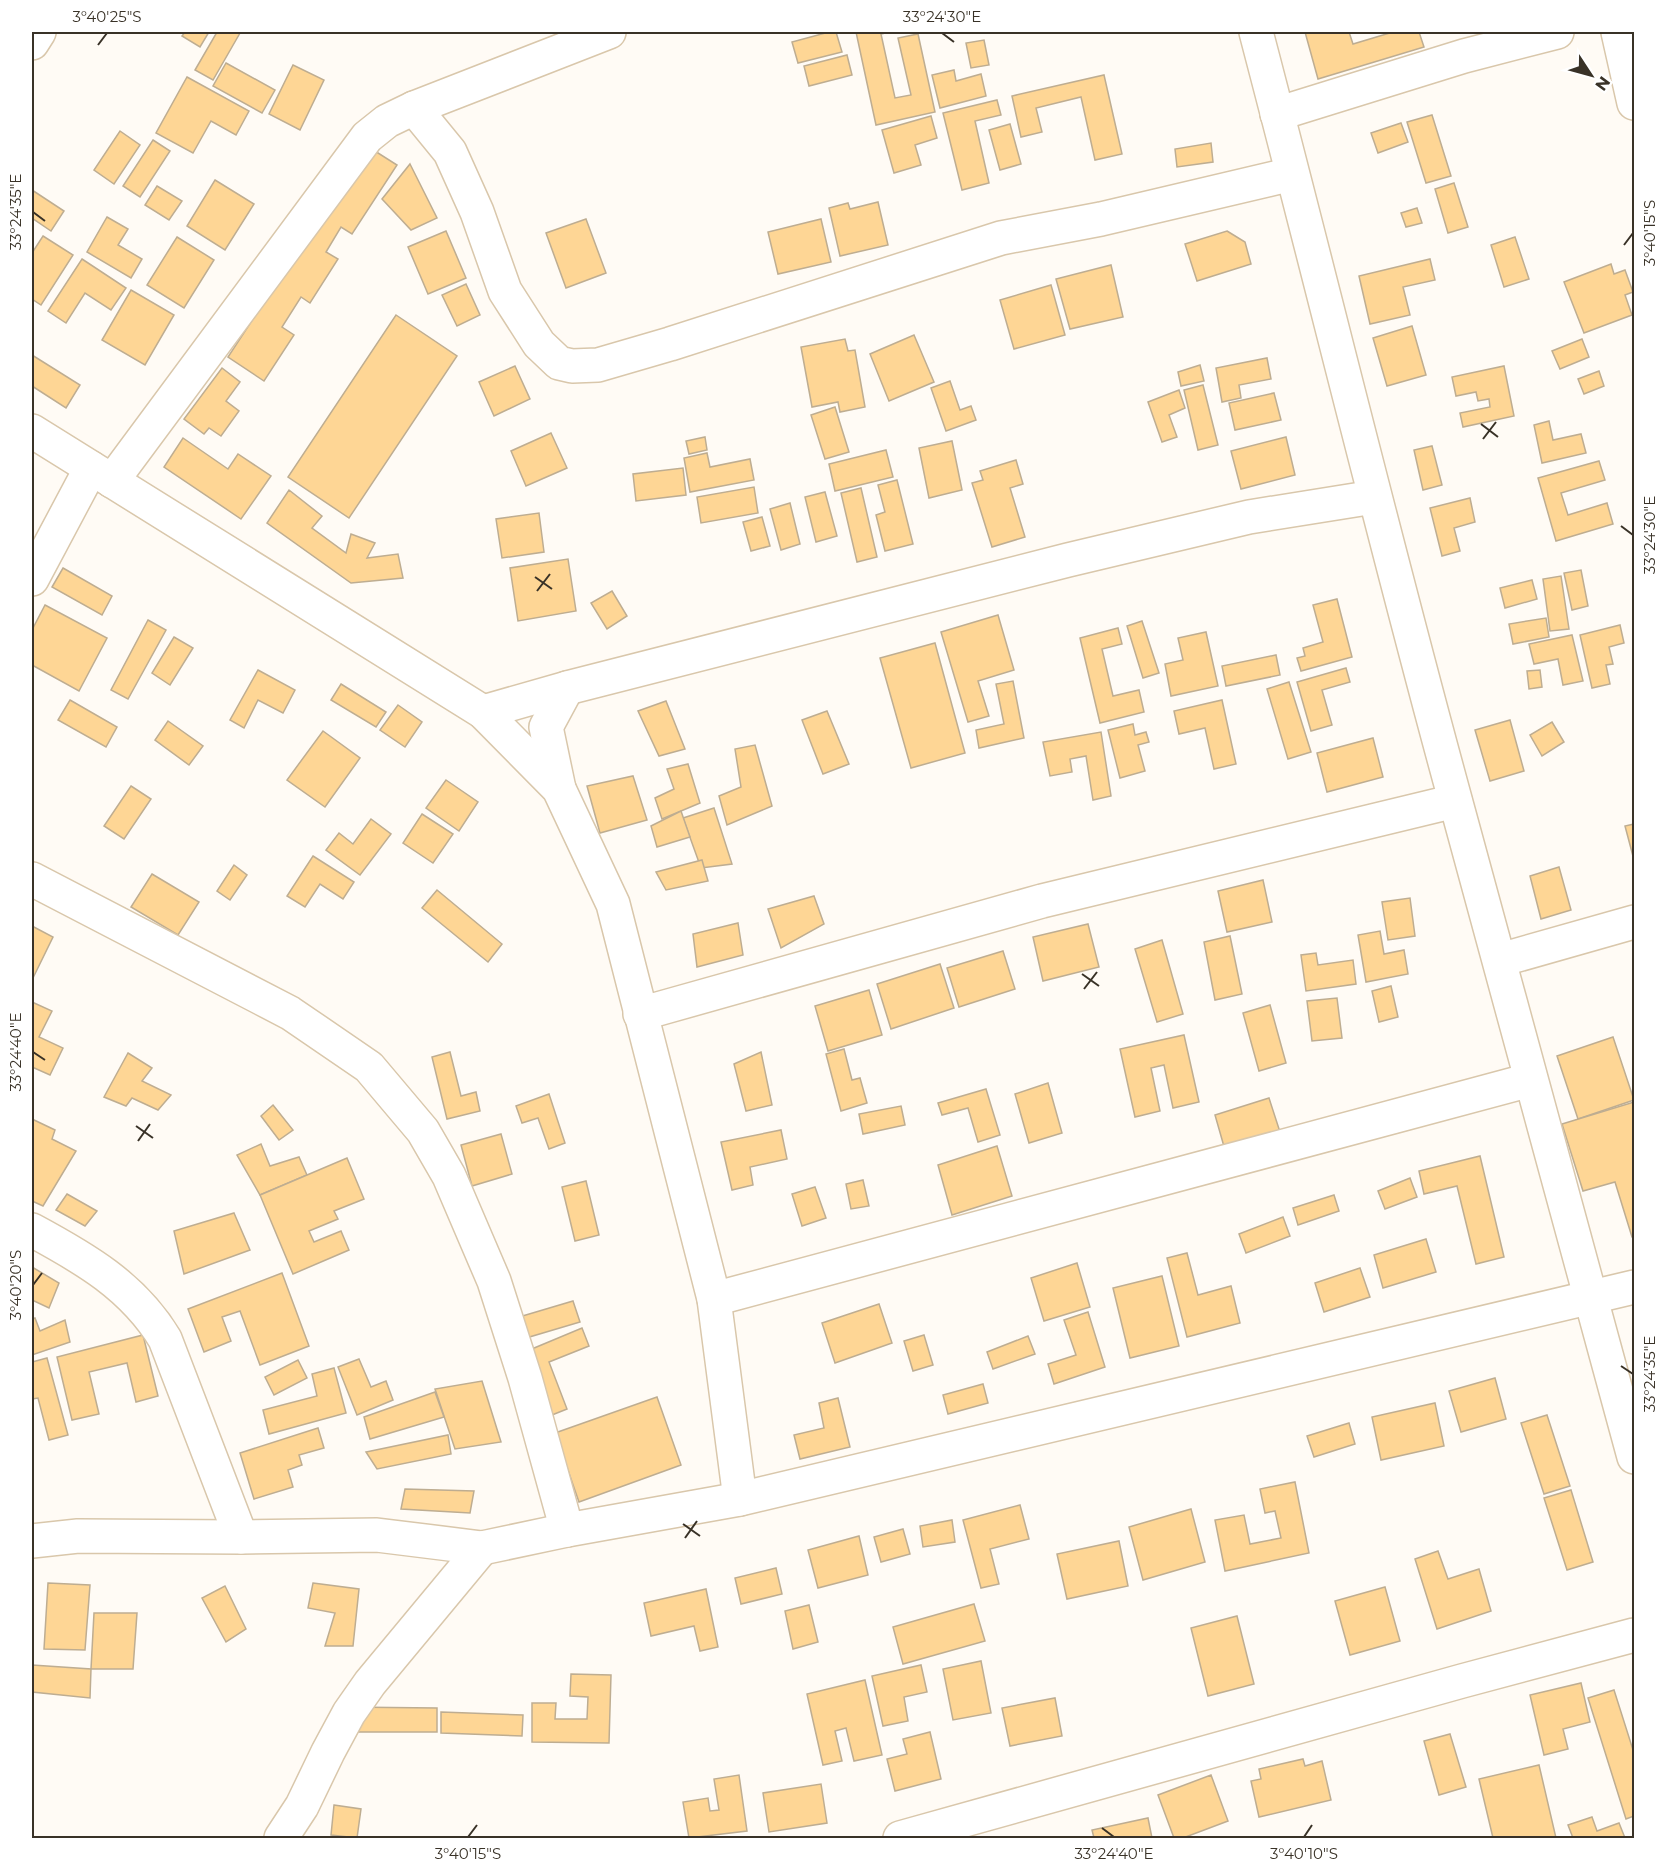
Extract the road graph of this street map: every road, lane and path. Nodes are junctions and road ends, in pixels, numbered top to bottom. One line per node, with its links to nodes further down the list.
1 (39, 32): 6 (street)
2 (609, 32): 8 (street)
3 (1256, 32): 9 (street)
4 (1557, 32): 9 (street)
5 (1618, 32): 7 (street)
6 (32, 43)
7 (1635, 103)
8 (414, 108): 10 (street); 12 (street)
9 (1277, 114): 10 (street)
10 (1292, 174): 13 (street)
11 (32, 431): 12 (street)
12 (101, 474): 14 (street); 16 (street)
13 (1374, 497): 15 (street); 18 (street)
14 (32, 579)
15 (567, 688): 16 (street); 17 (street)
16 (483, 712): 17 (street)
17 (559, 789): 22 (street)
18 (1455, 801): 21 (street); 22 (street)
19 (32, 879): 30 (street)
20 (1635, 922): 21 (street)
21 (1500, 960): 23 (street)
22 (640, 1014): 27 (street)
23 (1530, 1080): 26 (street); 27 (street)
24 (32, 1230): 31 (street)
25 (1635, 1287): 26 (street)
26 (1592, 1298): 28 (street); 29 (street)
27 (714, 1299): 29 (street)
28 (1635, 1457)
29 (740, 1499): 30 (street)
30 (567, 1530): 33 (street)
31 (241, 1537): 32 (street); 33 (street)
32 (32, 1541)
33 (482, 1548): 35 (street)
34 (1635, 1635): 36 (street)
35 (281, 1839)
36 (900, 1839)

